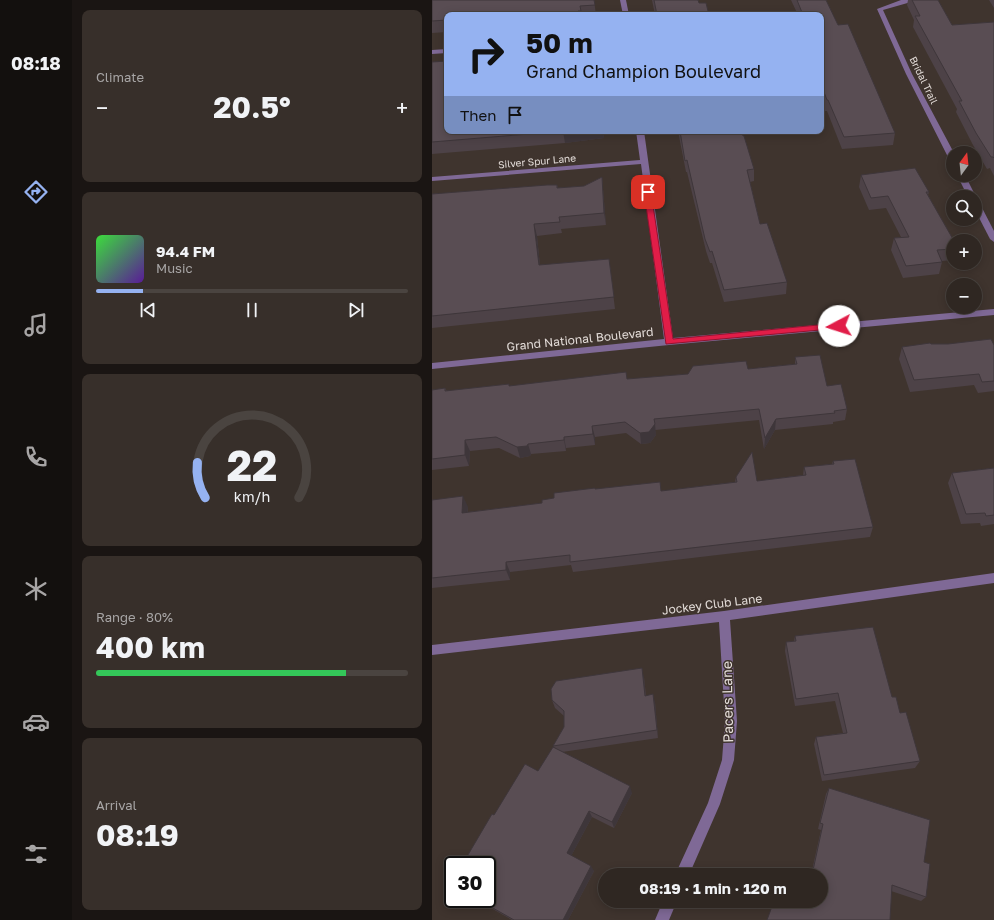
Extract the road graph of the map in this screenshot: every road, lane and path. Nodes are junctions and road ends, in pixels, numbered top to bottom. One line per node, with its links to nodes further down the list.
1 (623, 0): 3 (street)
2 (915, 0): 7 (street, Bridal Trail)
3 (625, 12)
4 (444, 51): 5 (street)
5 (432, 52)
6 (640, 134): 8 (street)
7 (946, 146)
8 (643, 162): 9 (street, Silver Spur Lane); 13 (street)
9 (432, 179)
10 (982, 216): 11 (street)
11 (994, 239)
12 (994, 312): 13 (street, Grand National Boulevard)
13 (669, 342): 14 (street, Grand National Boulevard)
14 (432, 366)
15 (994, 578): 16 (street, Jockey Club Lane)
16 (724, 616): 17 (street, Jockey Club Lane); 18 (street, Pacers Lane)
17 (432, 650)
18 (685, 868)
19 (667, 908): 20 (street)
20 (662, 920)

